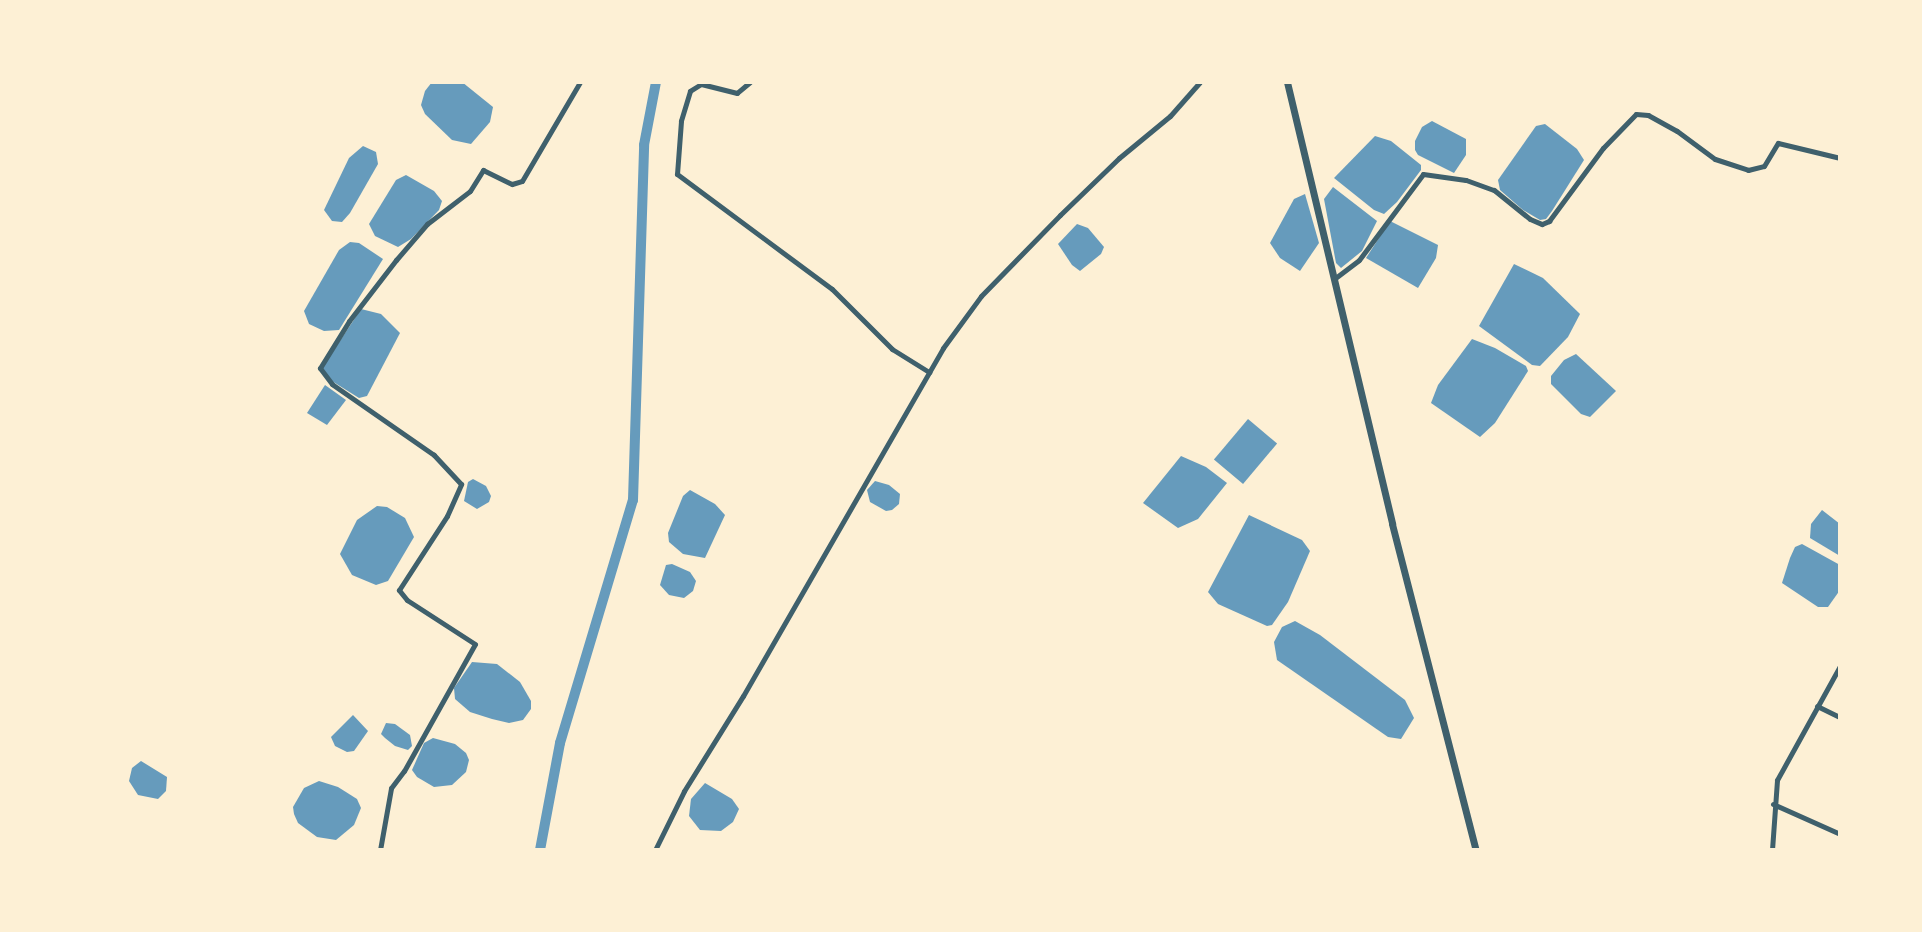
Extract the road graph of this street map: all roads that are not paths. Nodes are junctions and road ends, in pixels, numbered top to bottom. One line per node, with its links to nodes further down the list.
1 (580, 82): 13 (street)
2 (750, 82): 7 (street)
3 (1200, 82): 7 (street)
4 (1287, 82): 6 (street)
5 (1840, 158): 6 (street)
6 (1334, 279): 15 (street)
7 (929, 372): 14 (street)
8 (1840, 666): 9 (street)
9 (1817, 706): 10 (street); 11 (street)
10 (1840, 717)
11 (1773, 804): 12 (street); 16 (street)
12 (1840, 834)
13 (380, 850)
14 (655, 850)
15 (1476, 850)
16 (1772, 850)

